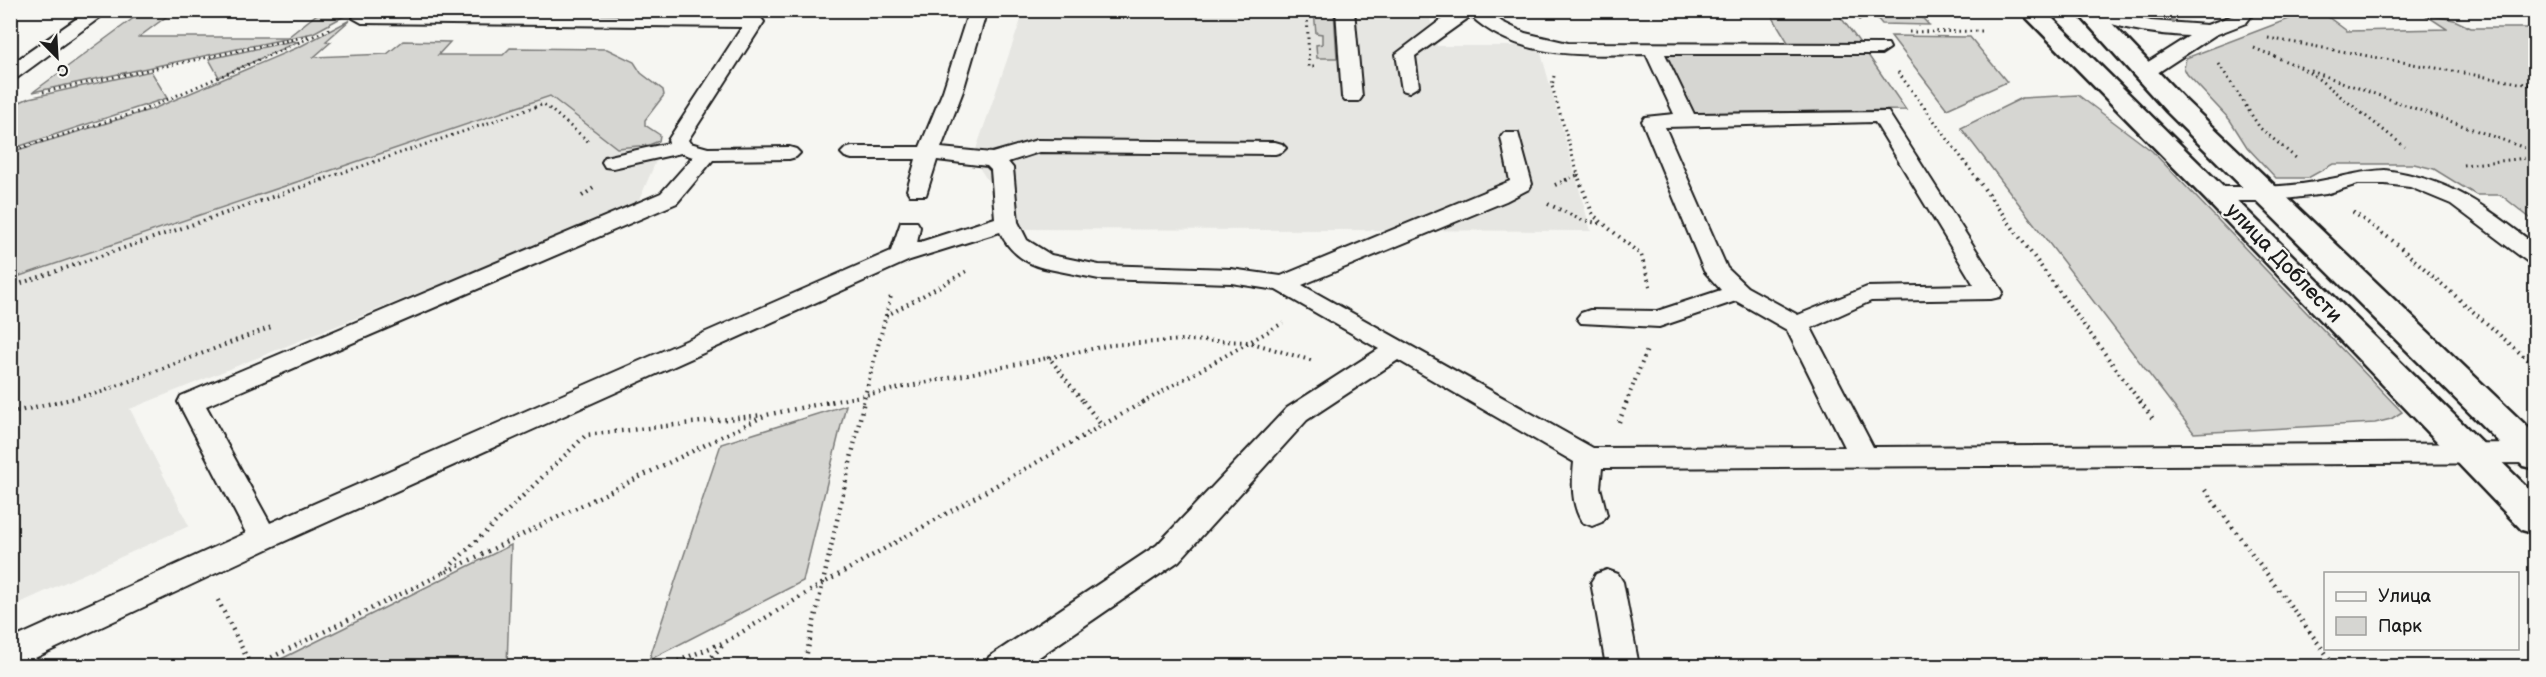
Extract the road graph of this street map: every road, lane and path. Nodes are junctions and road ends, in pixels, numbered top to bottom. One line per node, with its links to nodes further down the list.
1 (101, 10): 26 (lane)
2 (978, 10): 40 (lane)
3 (1307, 10): 23 (path)
4 (1346, 10): 30 (lane)
5 (1468, 10): 27 (lane)
6 (1476, 10): 22 (lane)
7 (1853, 10): 17 (path)
8 (2030, 10): 48 (main road, улица Доблести)
9 (2086, 10): 25 (main road, улица Доблести)
10 (2096, 10): 15 (lane)
11 (2247, 10): 15 (lane)
12 (2490, 10): 13 (lane)
13 (2498, 10)
14 (368, 13): 18 (path); 33 (lane)
15 (2214, 28): 19 (path); 25 (lane)
16 (1986, 31): 17 (path)
17 (1869, 32): 21 (path)
18 (315, 35): 29 (path); 35 (path)
19 (2242, 36): 20 (path); 28 (path)
20 (2248, 45): 24 (path); 46 (path)
21 (1881, 48): 22 (lane); 76 (path)
22 (1653, 49): 31 (lane)
23 (1320, 67)
24 (2301, 67): 36 (path); 37 (path)
25 (2144, 73): 49 (main road, улица Доблести)
26 (10, 74)
27 (1409, 86)
28 (2535, 86)
29 (38, 93)
30 (1352, 97)
31 (1687, 121): 59 (lane); 64 (lane)
32 (1511, 137): 57 (lane)
33 (681, 147): 41 (lane); 44 (lane)
34 (1275, 148): 43 (lane)
35 (10, 151)
36 (2410, 151)
37 (2535, 152)
38 (789, 153): 41 (lane)
39 (852, 153): 40 (lane)
40 (928, 153): 43 (lane); 47 (lane)
41 (707, 154): 81 (lane)
42 (2535, 157): 45 (path)
43 (993, 160): 54 (lane)
44 (613, 162): 51 (path); 58 (path)
45 (2453, 168)
46 (2326, 187): 49 (lane); 56 (lane); 68 (path)
47 (918, 190)
48 (2216, 194): 49 (lane); 74 (main road, улица Доблести)
49 (2268, 194): 75 (main road, улица Доблести)
50 (1542, 200): 52 (path)
51 (572, 202)
52 (1604, 224)
53 (909, 227): 55 (lane)
54 (1012, 233): 55 (lane); 57 (lane); 60 (path)
55 (902, 255): 60 (path); 81 (lane)
56 (2535, 257)
57 (1283, 284): 66 (lane)
58 (10, 286)
59 (1738, 292): 62 (lane); 64 (lane)
60 (886, 316): 70 (path)
61 (1293, 317): 65 (path)
62 (1590, 318)
63 (280, 324): 71 (path)
64 (1797, 325): 77 (lane)
65 (1249, 342): 67 (path); 69 (path); 73 (path)
66 (1397, 349): 69 (lane); 78 (lane)
67 (1048, 356): 70 (path); 73 (path)
68 (2535, 367)
69 (1359, 374): 92 (lane)
70 (865, 396): 72 (path); 84 (path)
71 (10, 413)
72 (766, 415): 82 (path); 82 (path)
73 (1102, 426): 84 (path)
74 (2469, 453): 75 (lane); 76 (lane); 80 (main road, улица Доблести)
75 (2534, 454)
76 (2180, 456): 77 (lane); 94 (path)
77 (1864, 457): 78 (lane)
78 (1588, 458): 79 (lane)
79 (1592, 515)
80 (2535, 520)
81 (263, 538): 87 (lane)
82 (440, 575): 88 (path)
83 (1607, 582): 93 (lane)
84 (822, 584): 86 (path); 91 (path)
85 (217, 598): 88 (path)
86 (727, 641): 89 (path); 90 (path)
87 (10, 655)
88 (253, 666)
89 (666, 666)
90 (703, 666)
91 (804, 666)
92 (1001, 666)
93 (1623, 666)
94 (2335, 666)

